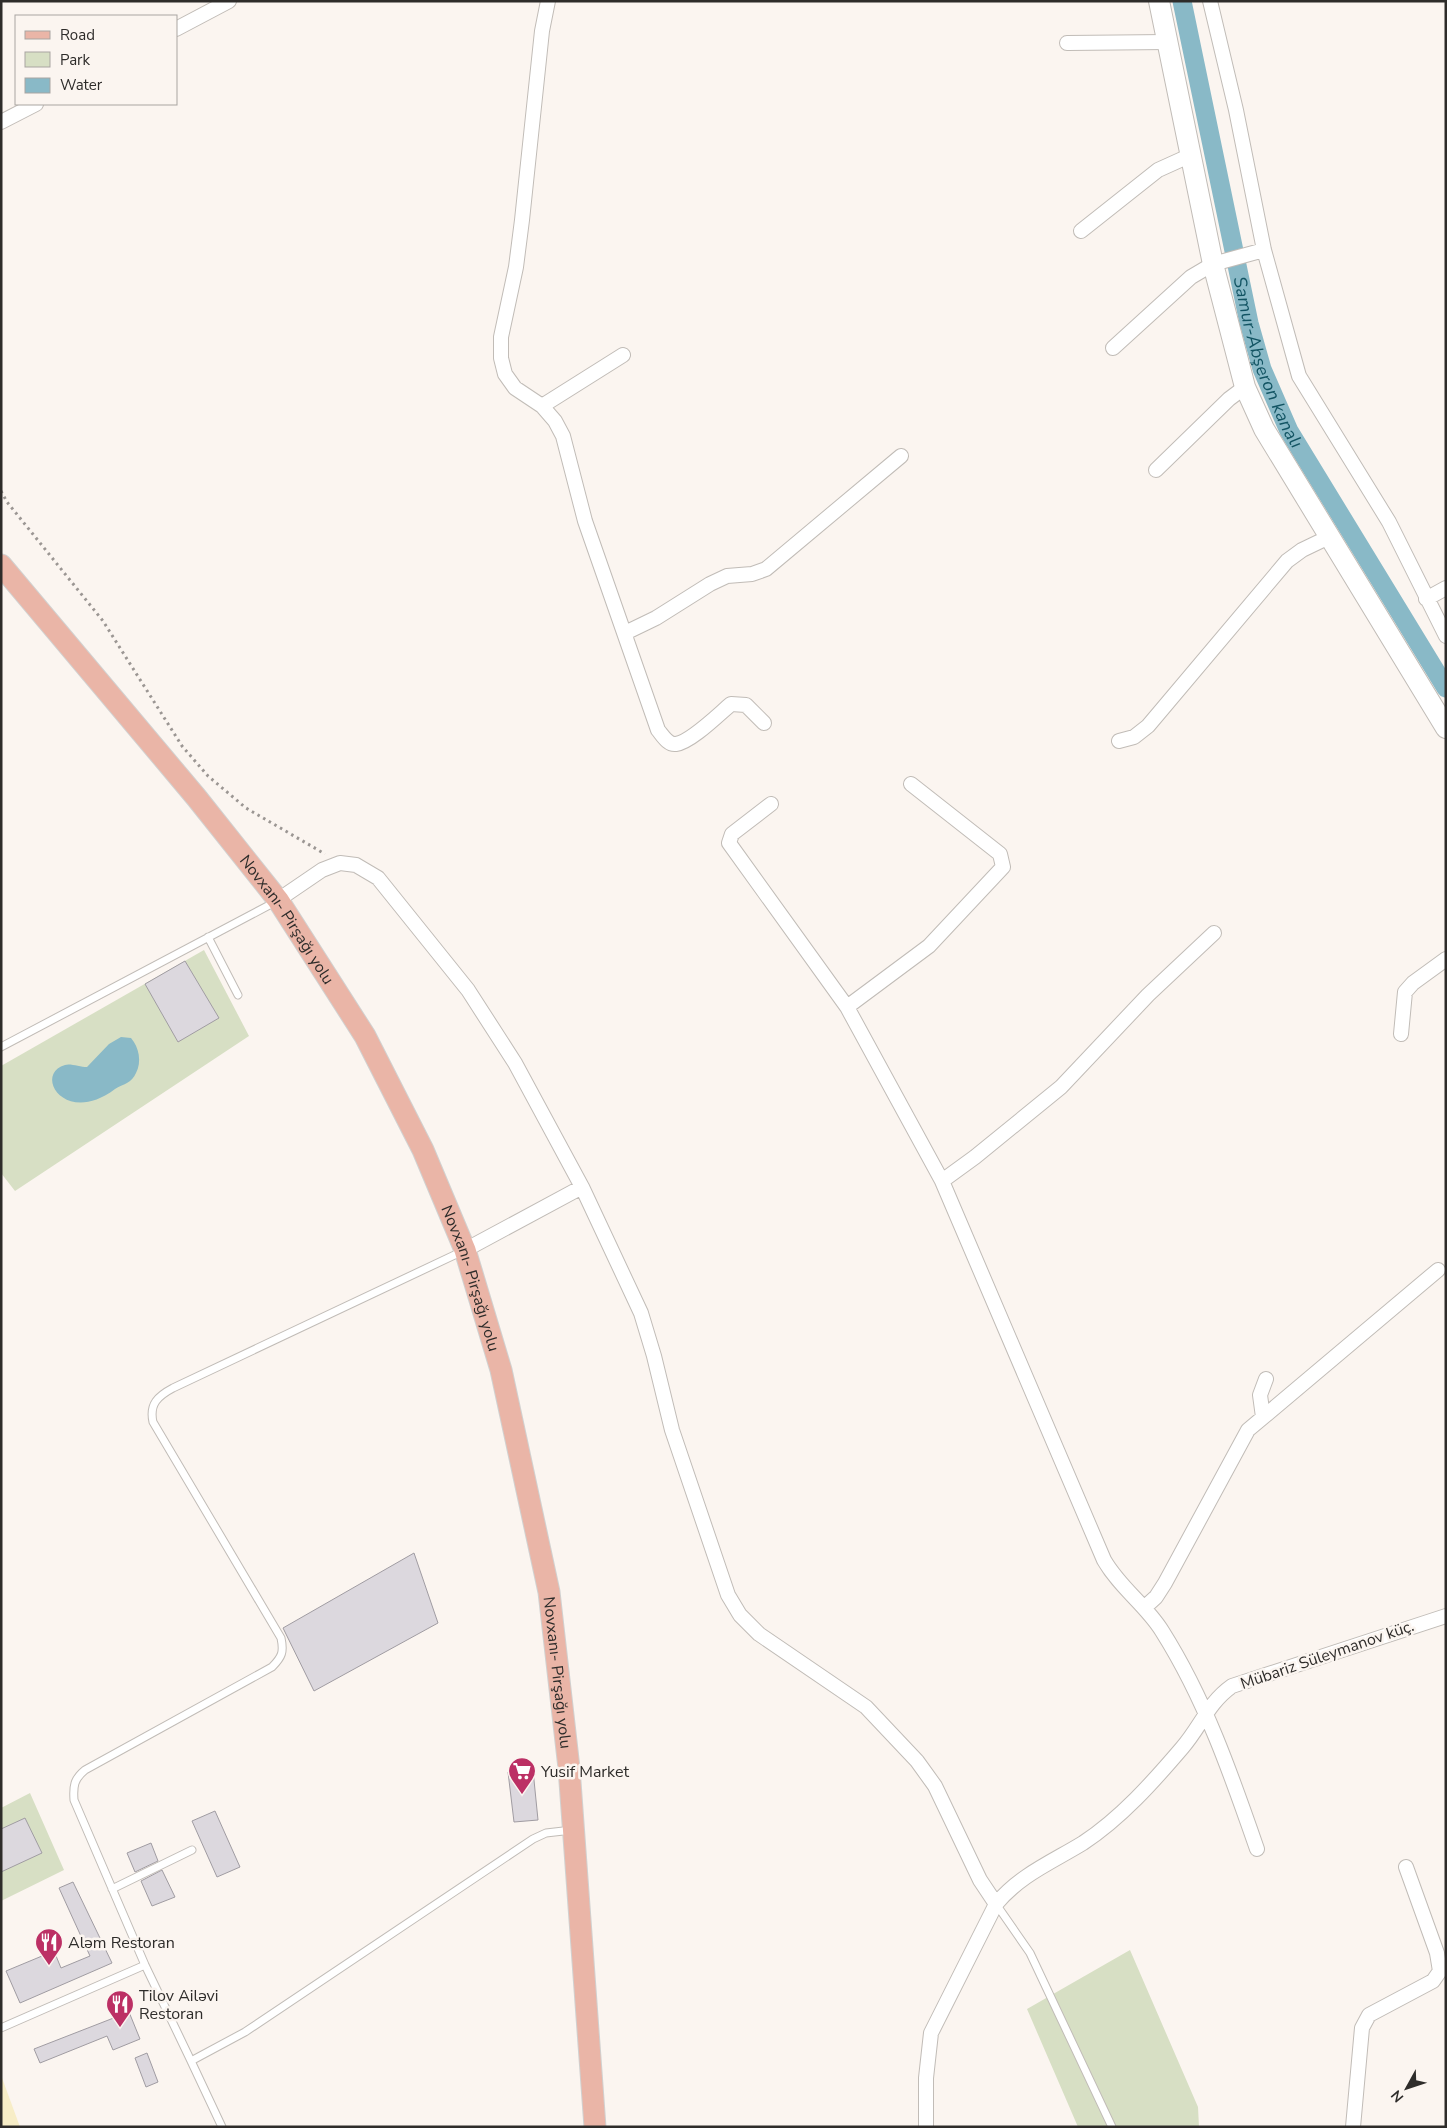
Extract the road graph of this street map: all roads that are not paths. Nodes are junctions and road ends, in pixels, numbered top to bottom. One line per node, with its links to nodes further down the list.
1 (229, 1): 5 (street)
2 (548, 1): 17 (street)
3 (1159, 1): 6 (street)
4 (1210, 1): 12 (street)
5 (178, 28)
6 (1167, 42): 7 (street); 10 (street)
7 (1068, 43)
8 (34, 105): 9 (street)
9 (1, 122)
10 (1189, 156): 11 (street); 13 (street)
11 (1081, 231)
12 (1264, 250): 13 (street); 23 (street)
13 (1213, 264): 14 (street); 16 (street)
14 (1112, 348)
15 (623, 355): 17 (street)
16 (1246, 387): 19 (street); 20 (street)
17 (542, 406): 24 (street)
18 (901, 456): 24 (street)
19 (1156, 470)
20 (1330, 537): 27 (street); 28 (street)
21 (1, 565): 31 (main road, Novxanı- Pirşağı yolu)
22 (1446, 588): 23 (street)
23 (1426, 598): 25 (street)
24 (625, 633): 26 (street)
25 (1446, 636)
26 (764, 723)
27 (1446, 728)
28 (1119, 741)
29 (911, 784): 36 (street)
30 (771, 804): 36 (street)
31 (278, 900): 33 (lane); 40 (street); 41 (main road, Novxanı- Pirşağı yolu)
32 (1214, 933): 39 (street)
33 (208, 937): 35 (lane); 38 (lane)
34 (1446, 959): 37 (street)
35 (238, 995)
36 (847, 1007): 39 (street)
37 (1401, 1034)
38 (1, 1047)
39 (942, 1180): 45 (street)
40 (582, 1187): 41 (street); 53 (street)
41 (465, 1250): 48 (main road, Novxanı- Pirşağı yolu); 52 (lane)
42 (1438, 1270): 44 (street)
43 (1266, 1379): 44 (street)
44 (1264, 1417): 45 (street)
45 (1144, 1608): 47 (street)
46 (1446, 1616): 47 (street, Mübariz Süleymanov küç.)
47 (1207, 1712): 49 (street); 53 (street, Mübariz Süleymanov küç.)
48 (572, 1830): 56 (lane); 58 (main road, Novxanı- Pirşağı yolu)
49 (1257, 1849)
50 (192, 1850): 52 (lane)
51 (1406, 1867): 61 (street)
52 (112, 1889): 54 (lane)
53 (996, 1904): 59 (street, Mübariz Süleymanov küç.); 60 (lane)
54 (145, 1965): 55 (lane); 56 (lane)
55 (1, 2028)
56 (191, 2061): 57 (lane)
57 (222, 2127)
58 (595, 2127)
59 (926, 2127)
60 (1112, 2127)
61 (1353, 2127)

